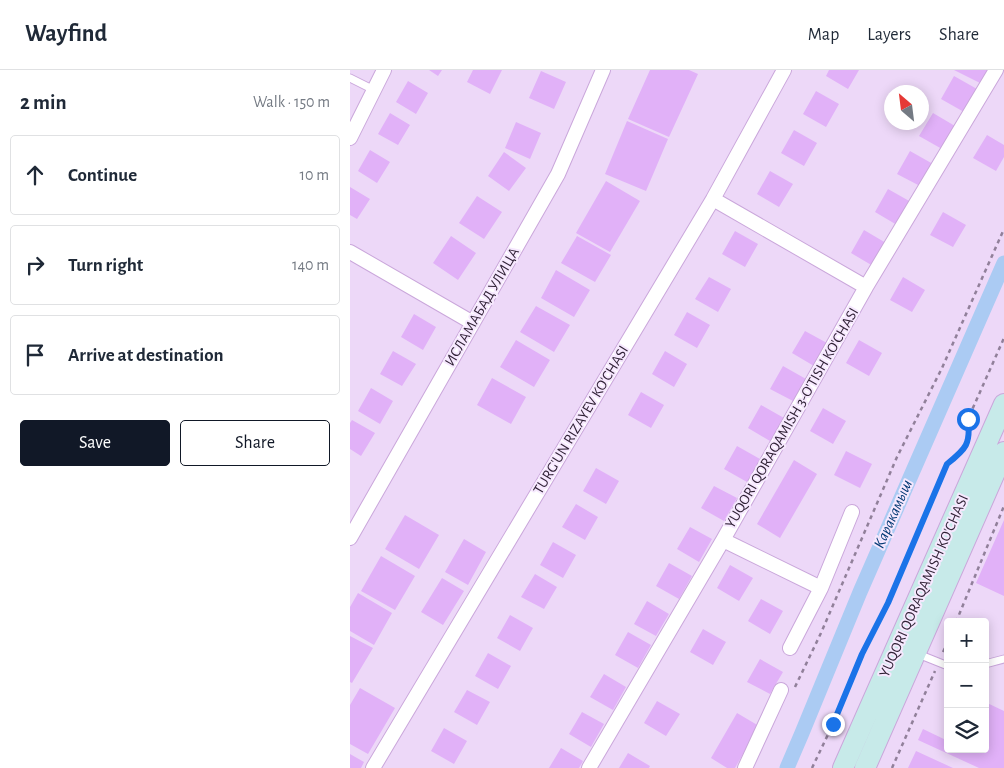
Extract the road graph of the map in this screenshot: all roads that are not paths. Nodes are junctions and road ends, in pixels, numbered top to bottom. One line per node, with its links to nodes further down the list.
1 (384, 70): 6 (street)
2 (603, 70): 11 (street, ИСЛАМАБАД УЛИЦА)
3 (784, 70): 8 (street, TURG'UN RIZAYEV KO'CHASI)
4 (996, 70): 10 (street, YUQORI QORAQAMISH 3-O'TISH KO'CHASI)
5 (350, 78): 6 (lane)
6 (374, 90): 7 (street)
7 (350, 138)
8 (713, 199): 10 (street); 26 (street, TURG'UN RIZAYEV KO'CHASI)
9 (350, 252): 11 (street)
10 (866, 287): 17 (street, YUQORI QORAQAMISH 3-O'TISH KO'CHASI)
11 (473, 323): 16 (street, ИСЛАМАБАД УЛИЦА)
12 (1004, 404): 25 (main road, YUQORI QORAQAMISH KO'CHASI)
13 (1004, 452): 14 (main road, YUQORI QORAQAMISH KO'CHASI)
14 (1000, 473): 20 (main road, YUQORI QORAQAMISH KO'CHASI)
15 (852, 512): 18 (street)
16 (350, 538)
17 (723, 540): 18 (street); 27 (street, YUQORI QORAQAMISH 3-O'TISH KO'CHASI)
18 (821, 588): 19 (street)
19 (790, 648)
20 (915, 653): 23 (lane); 31 (main road, YUQORI QORAQAMISH KO'CHASI)
21 (1004, 659): 22 (lane)
22 (989, 663)
23 (944, 665)
24 (788, 690): 28 (street)
25 (872, 703): 29 (main road); 30 (main road, YUQORI QORAQAMISH KO'CHASI)
26 (379, 766)
27 (589, 768)
28 (745, 768)
29 (828, 768)
30 (843, 768)
31 (865, 768)

